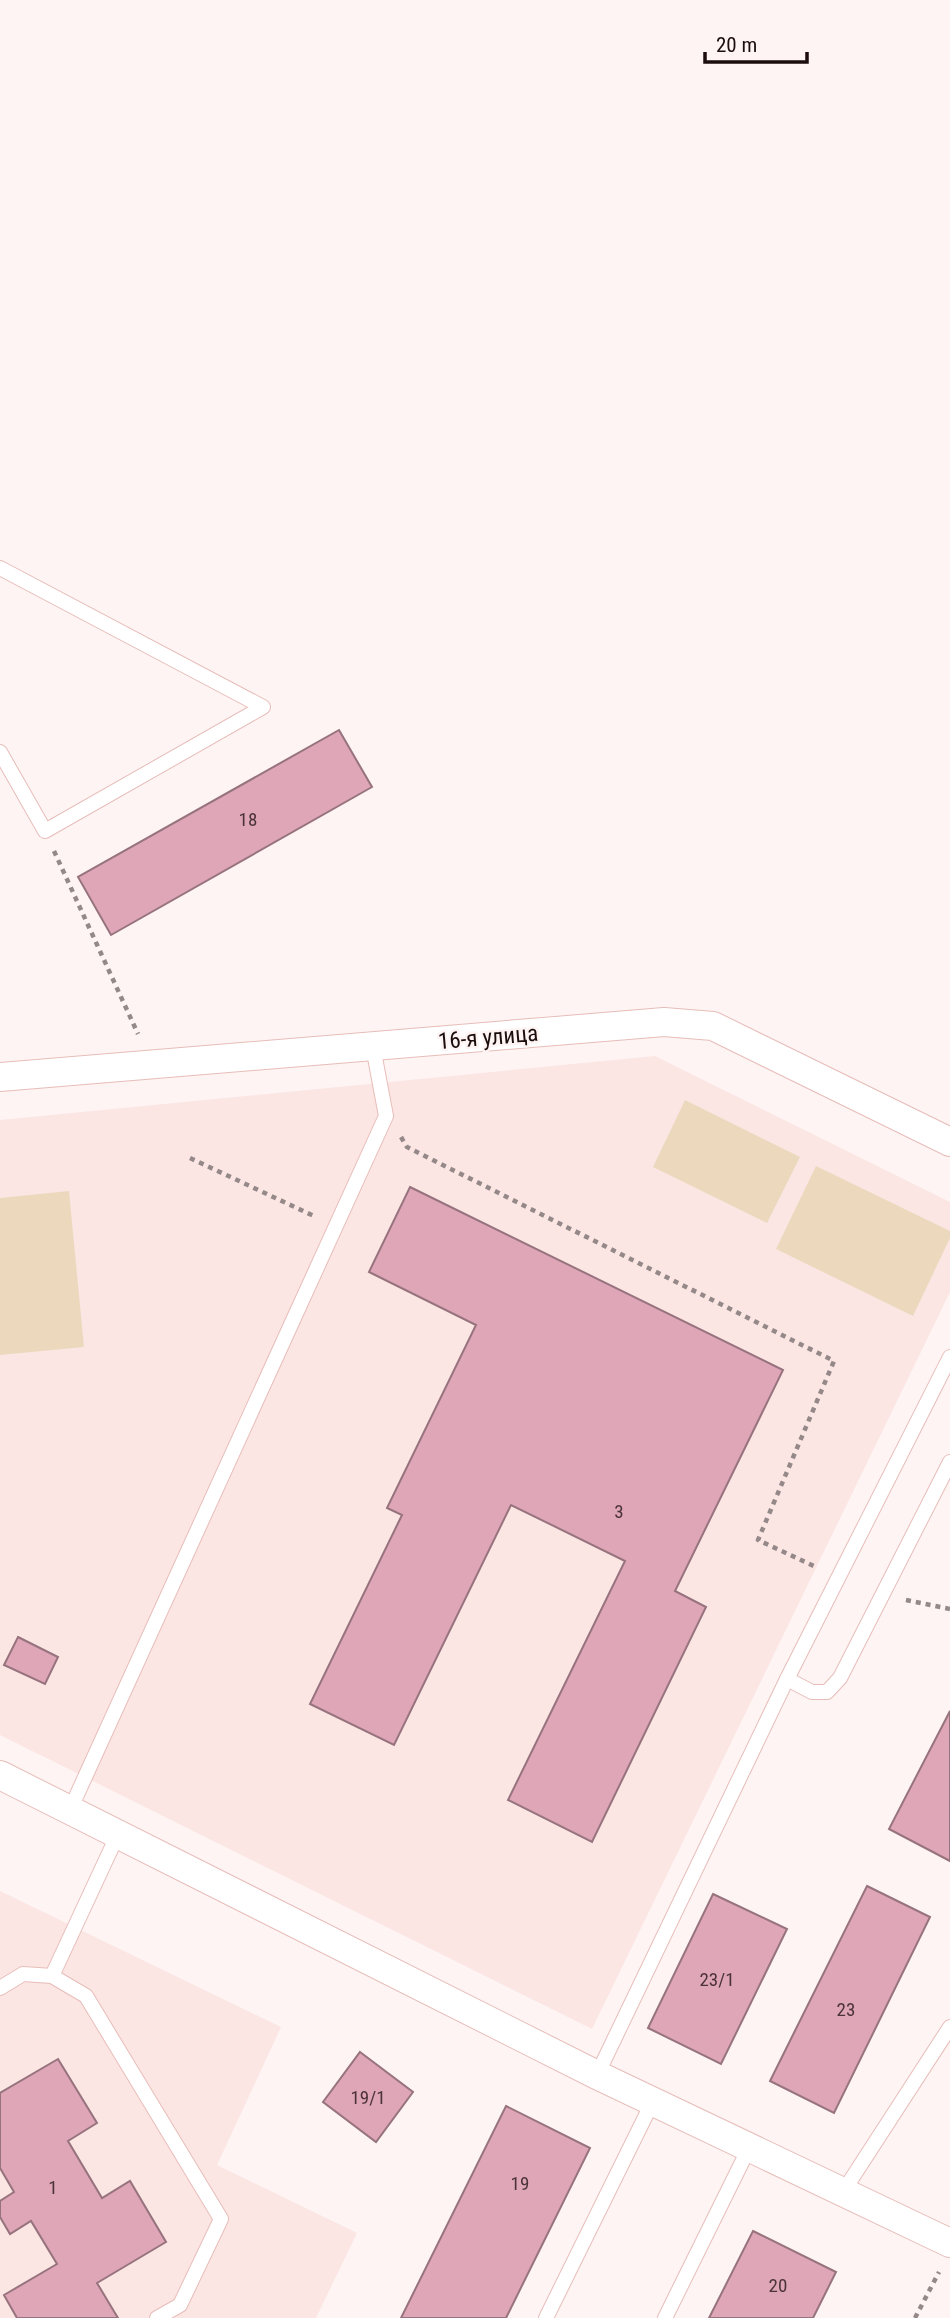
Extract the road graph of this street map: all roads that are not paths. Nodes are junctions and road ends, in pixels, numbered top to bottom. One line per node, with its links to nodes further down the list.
1 (0, 568): 2 (lane)
2 (0, 752)
3 (373, 1047): 4 (street, 16-я улица); 5 (street, 16-я улица); 10 (lane)
4 (0, 1077)
5 (950, 1142)
6 (950, 1357): 8 (lane)
7 (950, 1462): 8 (lane)
8 (788, 1679): 15 (lane)
9 (0, 1775): 10 (street)
10 (70, 1810): 11 (street)
11 (118, 1834): 12 (lane); 15 (street)
12 (52, 1976): 13 (lane); 20 (lane)
13 (0, 1988)
14 (950, 2027): 18 (lane)
15 (597, 2075): 16 (street)
16 (653, 2101): 17 (street); 21 (lane)
17 (749, 2148): 18 (street); 22 (lane)
18 (843, 2192): 19 (street)
19 (947, 2252)
20 (157, 2318)
21 (546, 2318)
22 (665, 2318)

